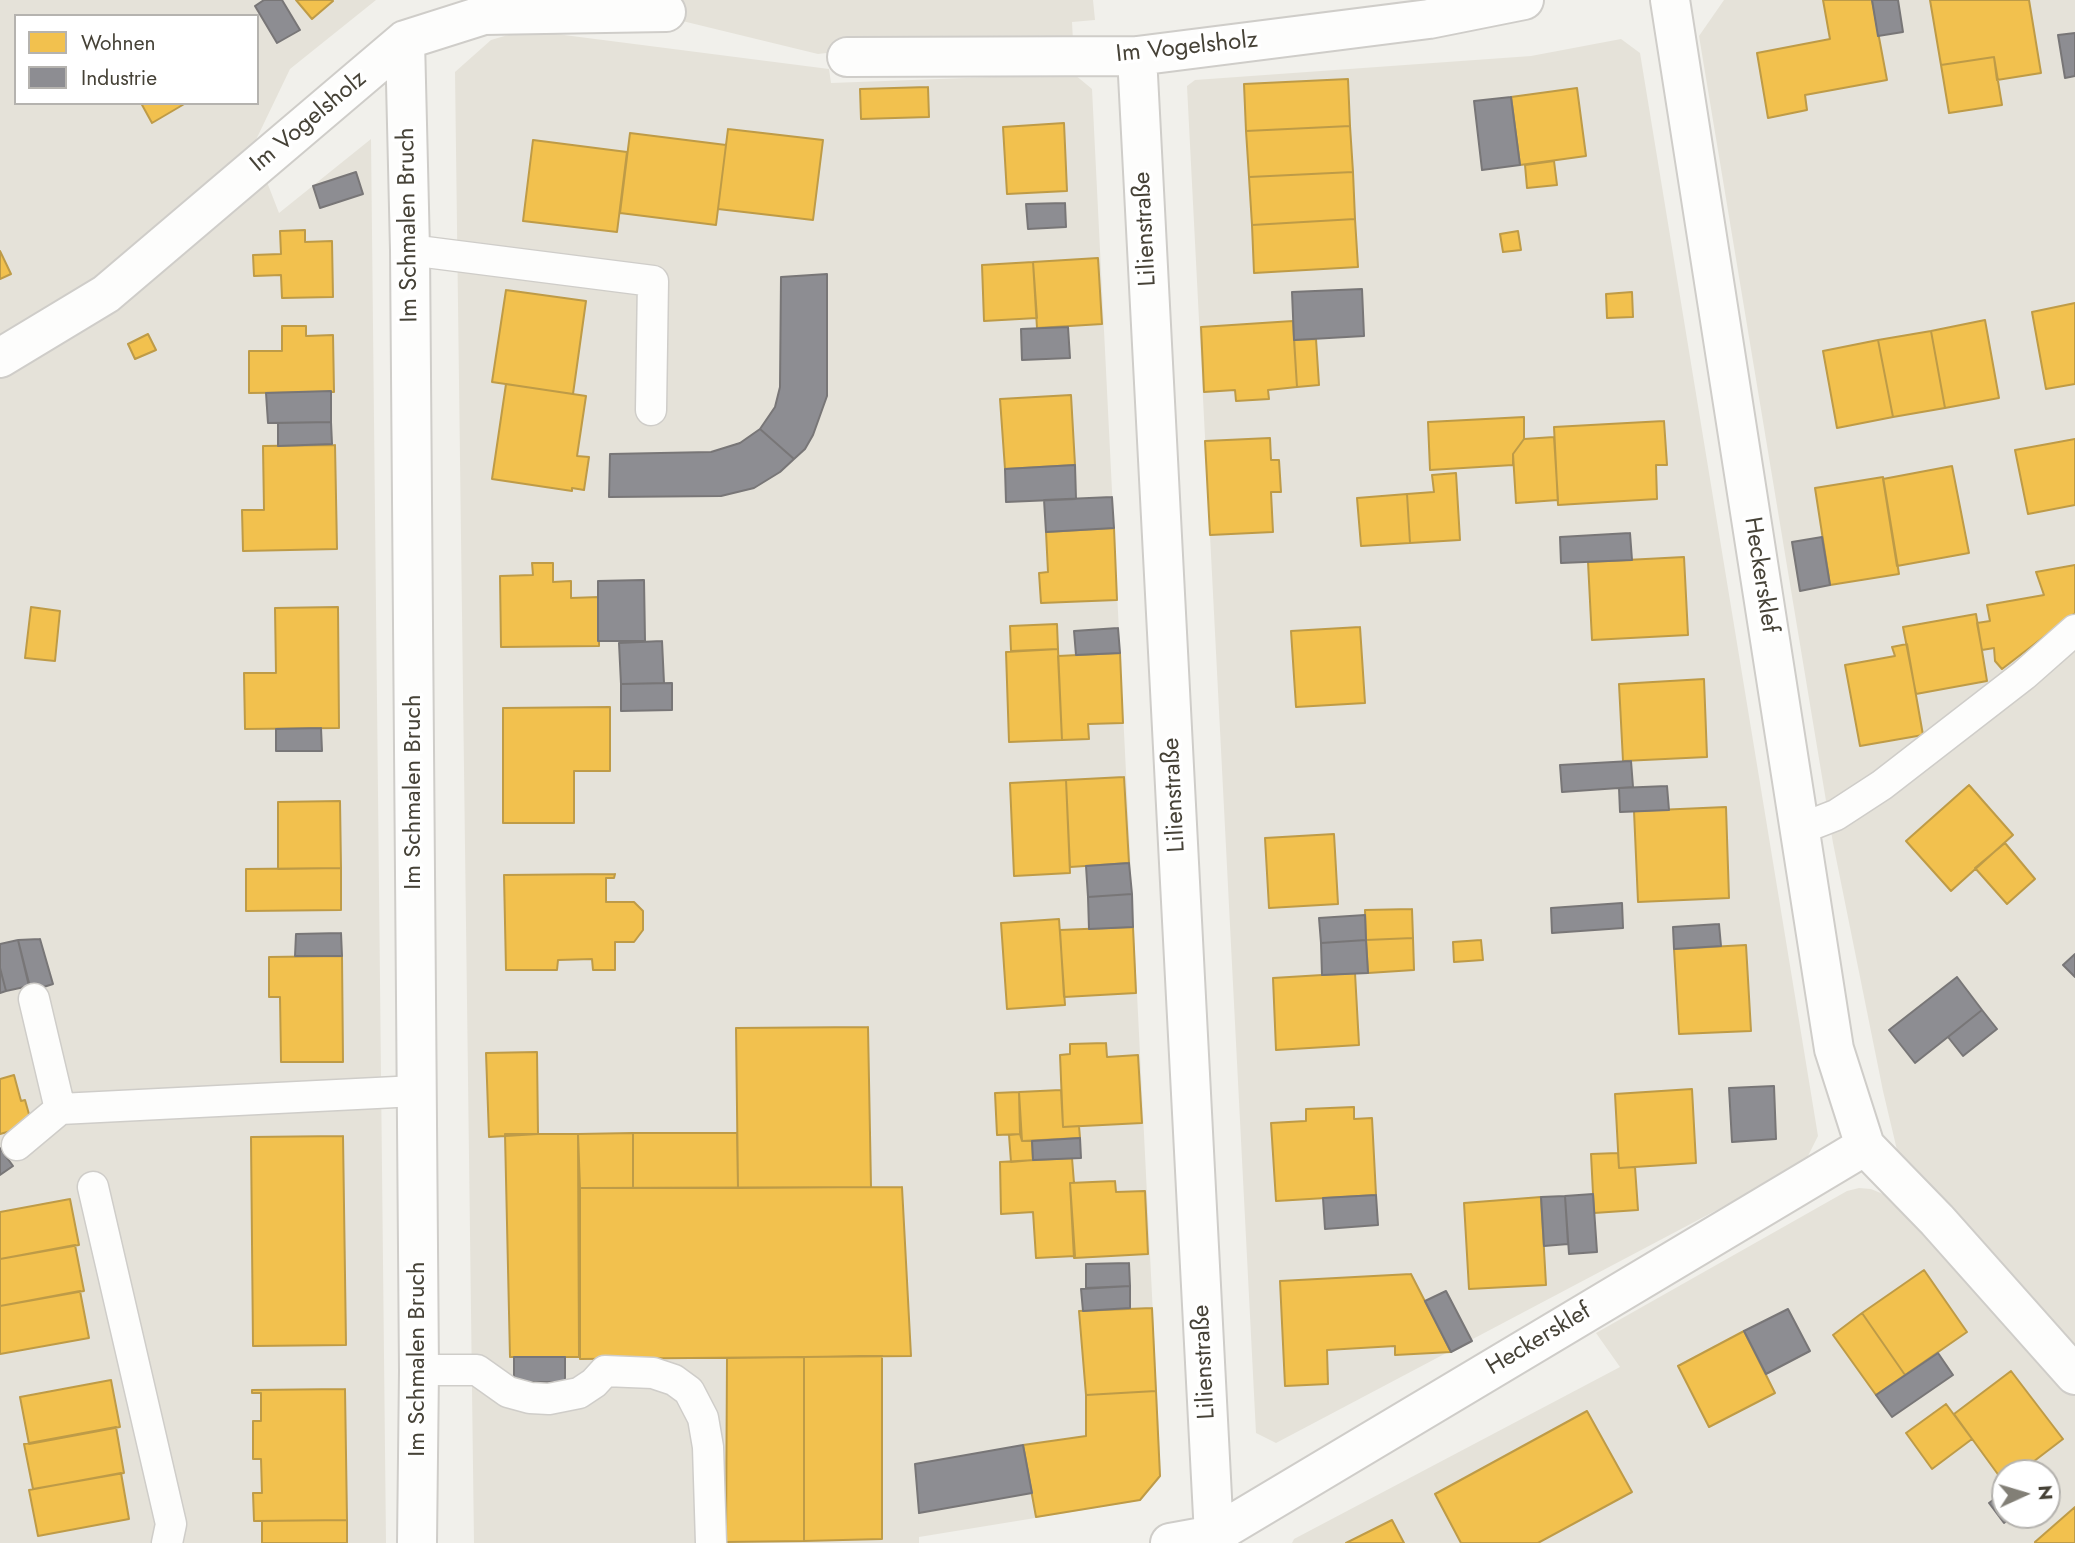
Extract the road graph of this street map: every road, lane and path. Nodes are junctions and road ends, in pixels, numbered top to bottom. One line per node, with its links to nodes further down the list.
1 (1524, 0): 5 (street, Im Vogelsholz)
2 (1670, 0): 11 (street, Heckersklef)
3 (666, 12): 4 (street, Im Vogelsholz)
4 (405, 40): 7 (street, Im Schmalen Bruch); 8 (street, Im Vogelsholz)
5 (1137, 56): 6 (street, Im Vogelsholz); 20 (street, Lilienstraße)
6 (847, 57)
7 (410, 250): 9 (lane); 13 (street, Im Schmalen Bruch)
8 (0, 358)
9 (652, 410)
10 (2075, 630): 11 (lane)
11 (1800, 829): 16 (street, Heckersklef)
12 (34, 999): 14 (lane)
13 (416, 1091): 14 (lane); 18 (street, Im Schmalen Bruch)
14 (61, 1109): 15 (lane)
15 (17, 1145)
16 (1865, 1146): 19 (street, Heckersklef); 20 (street, Heckersklef)
17 (93, 1187): 21 (lane)
18 (419, 1370): 22 (street, Im Schmalen Bruch); 23 (lane)
19 (2075, 1375)
20 (1215, 1539): 24 (street)
21 (167, 1543)
22 (417, 1543)
23 (711, 1543)
24 (1170, 1543)

